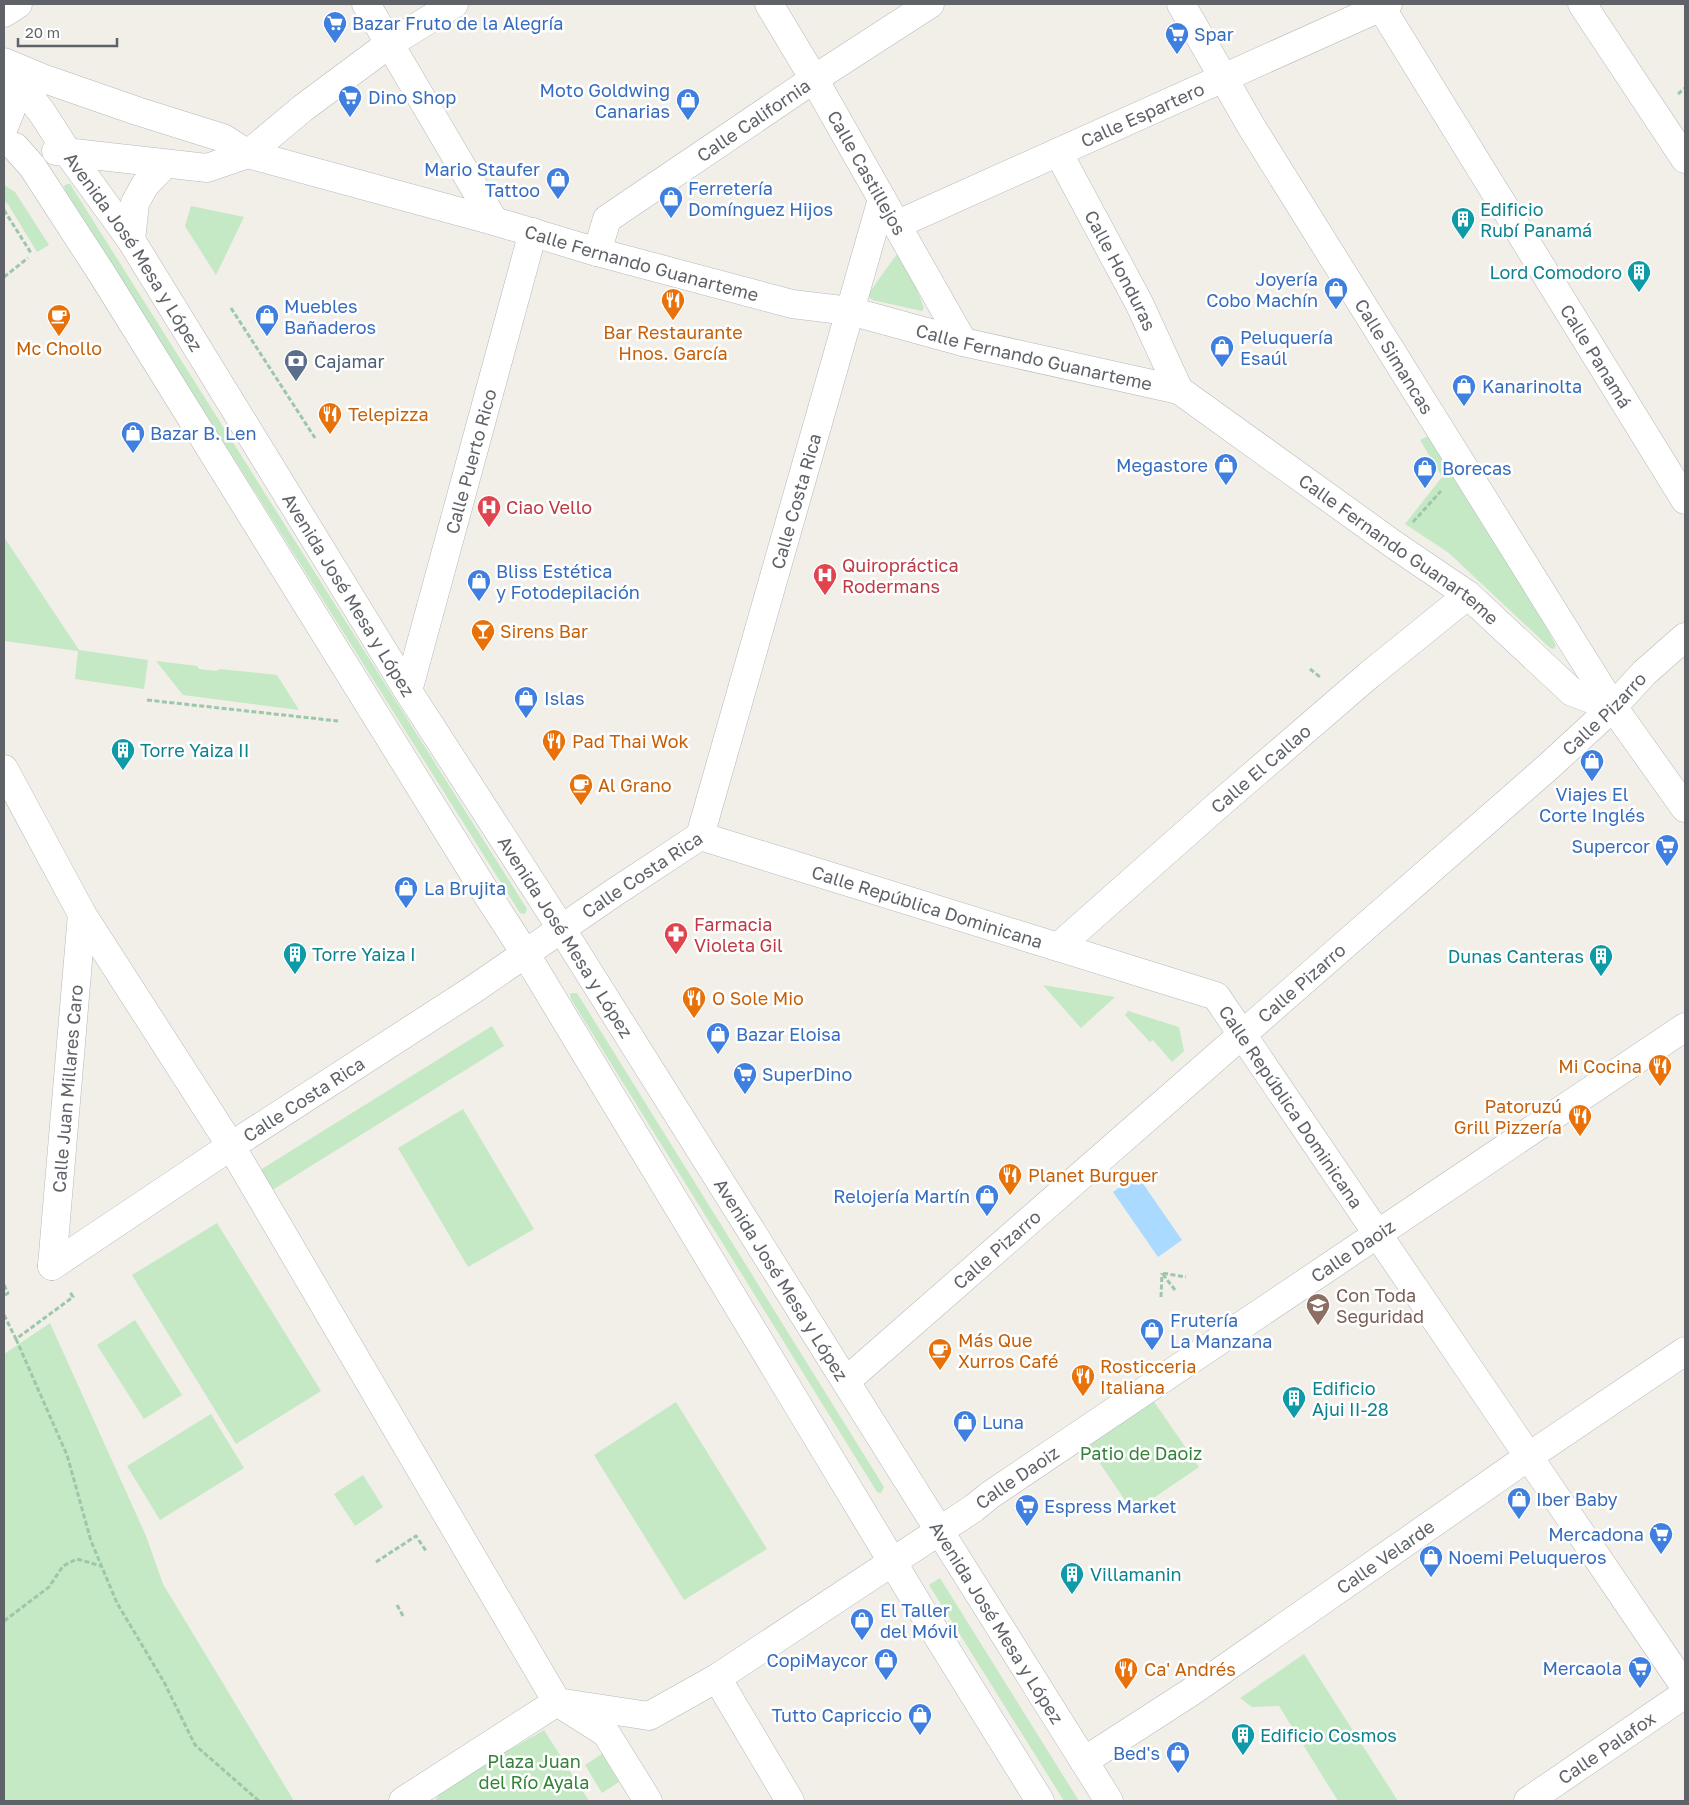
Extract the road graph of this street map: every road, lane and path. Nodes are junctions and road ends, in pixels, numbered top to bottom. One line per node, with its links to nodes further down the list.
1 (18, 4): 9 (street)
2 (366, 4): 10 (street)
3 (454, 4): 10 (street)
4 (769, 4): 13 (street, Calle Castillejos)
5 (930, 4): 13 (street, Calle California)
6 (1181, 4): 12 (street, Calle Simancas)
7 (1582, 4): 18 (street)
8 (1384, 5): 12 (street, Calle Espartero); 36 (street, Calle Panamá)
9 (4, 13)
10 (389, 44): 17 (street); 22 (street)
11 (8, 67): 14 (street); 16 (street, Avenida José Mesa y López); 17 (street, Calle Fernando Guanarteme)
12 (1223, 78): 15 (street, Calle Espartero); 35 (street, Calle Simancas)
13 (814, 79): 20 (street, Calle Castillejos); 26 (street, Calle California)
14 (8, 140): 16 (street); 50 (street)
15 (1058, 152): 23 (street, Calle Espartero); 33 (street, Calle Honduras)
16 (68, 153): 19 (street); 25 (street, Avenida José Mesa y López)
17 (248, 154): 19 (street); 22 (street, Calle Fernando Guanarteme)
18 (1685, 159)
19 (165, 164): 25 (street)
20 (882, 199): 23 (street, Calle Castillejos); 31 (street, Calle Costa Rica)
21 (4, 210): 27 (path)
22 (494, 221): 24 (street, Calle Fernando Guanarteme)
23 (896, 225): 32 (street, Calle Castillejos)
24 (533, 232): 26 (street, Calle Fernando Guanarteme); 40 (street, Calle Puerto Rico)
25 (131, 240): 40 (street, Avenida José Mesa y López)
26 (598, 252): 31 (street, Calle Fernando Guanarteme)
27 (31, 253)
28 (28, 258): 29 (path)
29 (4, 277)
30 (231, 308): 34 (path)
31 (850, 311): 32 (street, Calle Fernando Guanarteme); 46 (street, Calle Costa Rica)
32 (963, 342): 33 (street, Calle Fernando Guanarteme)
33 (1180, 390): 37 (street, Calle Fernando Guanarteme)
34 (315, 438)
35 (1463, 468): 37 (path); 42 (street, Calle Simancas)
36 (1685, 500)
37 (1393, 544): 38 (street, Calle Fernando Guanarteme)
38 (1468, 595): 42 (street, Calle Fernando Guanarteme); 49 (street, Calle El Callao)
39 (1685, 637): 42 (street, Calle Pizarro)
40 (408, 691): 48 (street, Avenida José Mesa y López)
41 (147, 700): 43 (path)
42 (1613, 707): 45 (street); 52 (street, Calle Pizarro)
43 (338, 721)
44 (4, 769): 47 (street)
45 (1685, 808)
46 (700, 836): 48 (street, Calle Costa Rica); 49 (street, Calle República Dominicana)
47 (82, 914): 53 (street); 55 (street, Calle Juan Millares Caro)
48 (562, 928): 50 (street, Calle Costa Rica); 65 (street, Avenida José Mesa y López)
49 (1058, 947): 52 (street, Calle República Dominicana)
50 (526, 953): 53 (street, Calle Costa Rica); 69 (street)
51 (1685, 1027): 54 (street, Calle Daoiz)
52 (1243, 1034): 54 (street, Calle República Dominicana); 65 (street, Calle Pizarro)
53 (231, 1146): 55 (street, Calle Costa Rica); 78 (street)
54 (1377, 1235): 66 (street, Calle República Dominicana); 67 (street, Calle Daoiz)
55 (52, 1266): 63 (path)
56 (1162, 1273): 57 (path); 59 (path); 61 (path)
57 (1186, 1277)
58 (4, 1285): 60 (path)
59 (1175, 1290)
60 (4, 1296)
61 (1161, 1297)
62 (4, 1315): 63 (path)
63 (16, 1339): 71 (path)
64 (1685, 1351): 66 (street, Calle Velarde)
65 (846, 1381): 67 (street, Avenida José Mesa y López)
66 (1528, 1457): 76 (street, Calle República Dominicana); 79 (street, Calle Velarde)
67 (940, 1530): 69 (street, Calle Daoiz); 79 (street, Avenida José Mesa y López)
68 (426, 1551): 70 (path)
69 (892, 1561): 75 (street, Calle Daoiz); 84 (street)
70 (376, 1562)
71 (102, 1566): 74 (path); 80 (path)
72 (397, 1605): 73 (path)
73 (403, 1616)
74 (4, 1621)
75 (717, 1678): 78 (street, Calle Daoiz); 83 (street)
76 (1685, 1687)
77 (1685, 1694): 86 (street, Calle Palafox)
78 (557, 1702): 81 (street); 82 (street)
79 (1084, 1761): 85 (street, Avenida José Mesa y López)
80 (259, 1801)
81 (403, 1801)
82 (648, 1801)
83 (790, 1801)
84 (1040, 1801)
85 (1109, 1801)
86 (1528, 1801)

